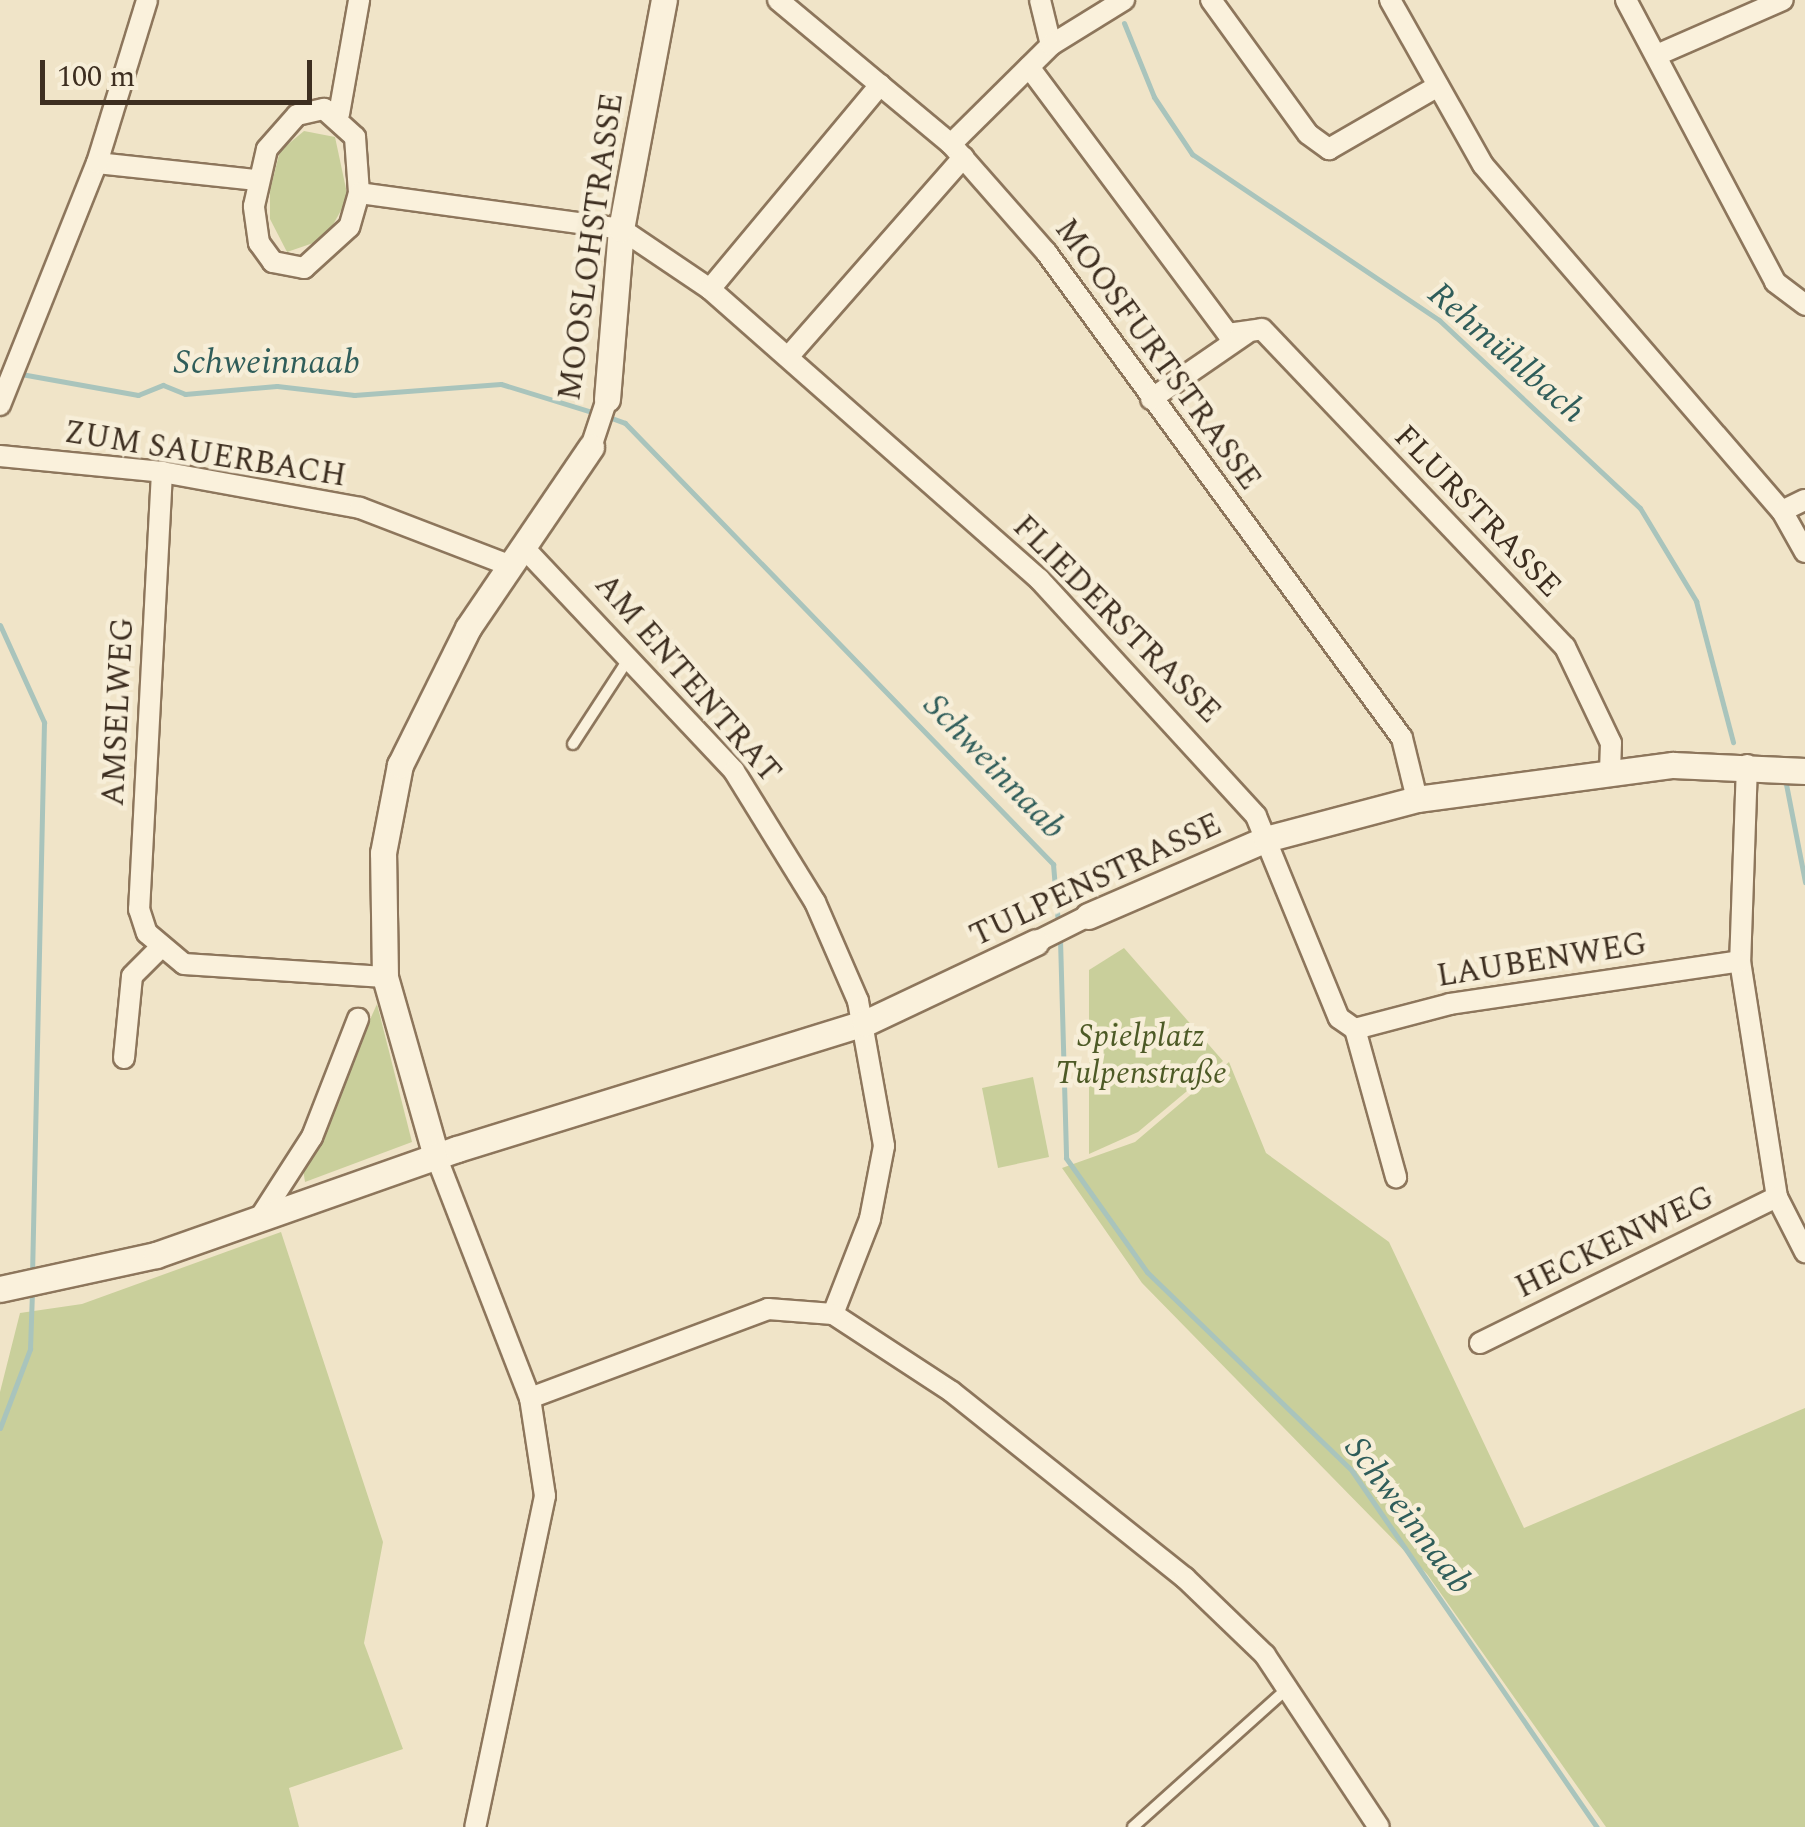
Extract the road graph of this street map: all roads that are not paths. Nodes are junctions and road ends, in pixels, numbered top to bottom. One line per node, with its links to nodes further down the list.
1 (147, 0): 18 (street)
2 (359, 0): 16 (street)
3 (664, 0): 21 (street, MOOSLOHSTRASSE)
4 (778, 0): 14 (street, MOOSFURTSTRASSE)
5 (1040, 0): 11 (street)
6 (1124, 0): 11 (street)
7 (1211, 0): 15 (street)
8 (1390, 0): 15 (street)
9 (1626, 0): 12 (street)
10 (1784, 0): 12 (street)
11 (1052, 45): 13 (street)
12 (1656, 55): 23 (street)
13 (1029, 67): 17 (street); 24 (street, FLURSTRASSE)
14 (880, 85): 17 (street, MOOSFURTSTRASSE); 22 (street)
15 (1438, 86): 33 (street)
16 (340, 114): 19 (street); 20 (street)
17 (957, 151): 25 (street); 28 (street, MOOSFURTSTRASSE)
18 (97, 163): 19 (street); 26 (street)
19 (257, 180): 20 (street)
20 (359, 193): 21 (street)
21 (621, 230): 22 (street, FLIEDERSTRASSE); 27 (street, MOOSLOHSTRASSE)
22 (710, 289): 25 (street, FLIEDERSTRASSE)
23 (1805, 305)
24 (1250, 330): 28 (street); 39 (street, FLURSTRASSE)
25 (788, 357): 42 (street, FLIEDERSTRASSE)
26 (4, 396)
27 (608, 398): 29 (street, MOOSLOHSTRASSE)
28 (1151, 399): 41 (street, MOOSFURTSTRASSE)
29 (591, 446): 35 (street, MOOSLOHSTRASSE)
30 (0, 456): 31 (street, ZUM SAUERBACH)
31 (162, 472): 35 (street, ZUM SAUERBACH); 45 (street, AMSELWEG)
32 (1805, 500): 33 (street)
33 (1782, 511): 34 (street)
34 (1805, 552)
35 (518, 557): 36 (street, AM ENTENTRAT); 47 (street, MOOSLOHSTRASSE)
36 (632, 653): 37 (lane); 49 (street, AM ENTENTRAT)
37 (574, 744)
38 (1747, 765): 39 (street, TULPENSTRASSE); 40 (street, TULPENSTRASSE); 46 (street)
39 (1610, 770): 41 (street, TULPENSTRASSE)
40 (1805, 771)
41 (1418, 800): 42 (street, TULPENSTRASSE)
42 (1266, 838): 43 (street, TULPENSTRASSE); 50 (street, FLIEDERSTRASSE)
43 (1088, 916): 44 (street, TULPENSTRASSE)
44 (1036, 942): 49 (street, TULPENSTRASSE)
45 (159, 949): 47 (street); 51 (street)
46 (1740, 961): 50 (street, LAUBENWEG); 54 (street)
47 (386, 977): 52 (street, MOOSLOHSTRASSE)
48 (358, 1019): 55 (street)
49 (866, 1024): 52 (street, TULPENSTRASSE); 58 (street, AM ENTENTRAT)
50 (1355, 1028): 53 (street, FLIEDERSTRASSE)
51 (124, 1058)
52 (436, 1156): 55 (street); 60 (street)
53 (1396, 1177)
54 (1777, 1197): 56 (street); 59 (street, HECKENWEG)
55 (260, 1216): 57 (street)
56 (1805, 1252)
57 (21, 1286)
58 (832, 1314): 60 (street); 61 (street)
59 (1480, 1343)
60 (530, 1398): 62 (street)
61 (1289, 1688): 63 (lane); 64 (street)
62 (474, 1827)
63 (1132, 1827)
64 (1379, 1827)

